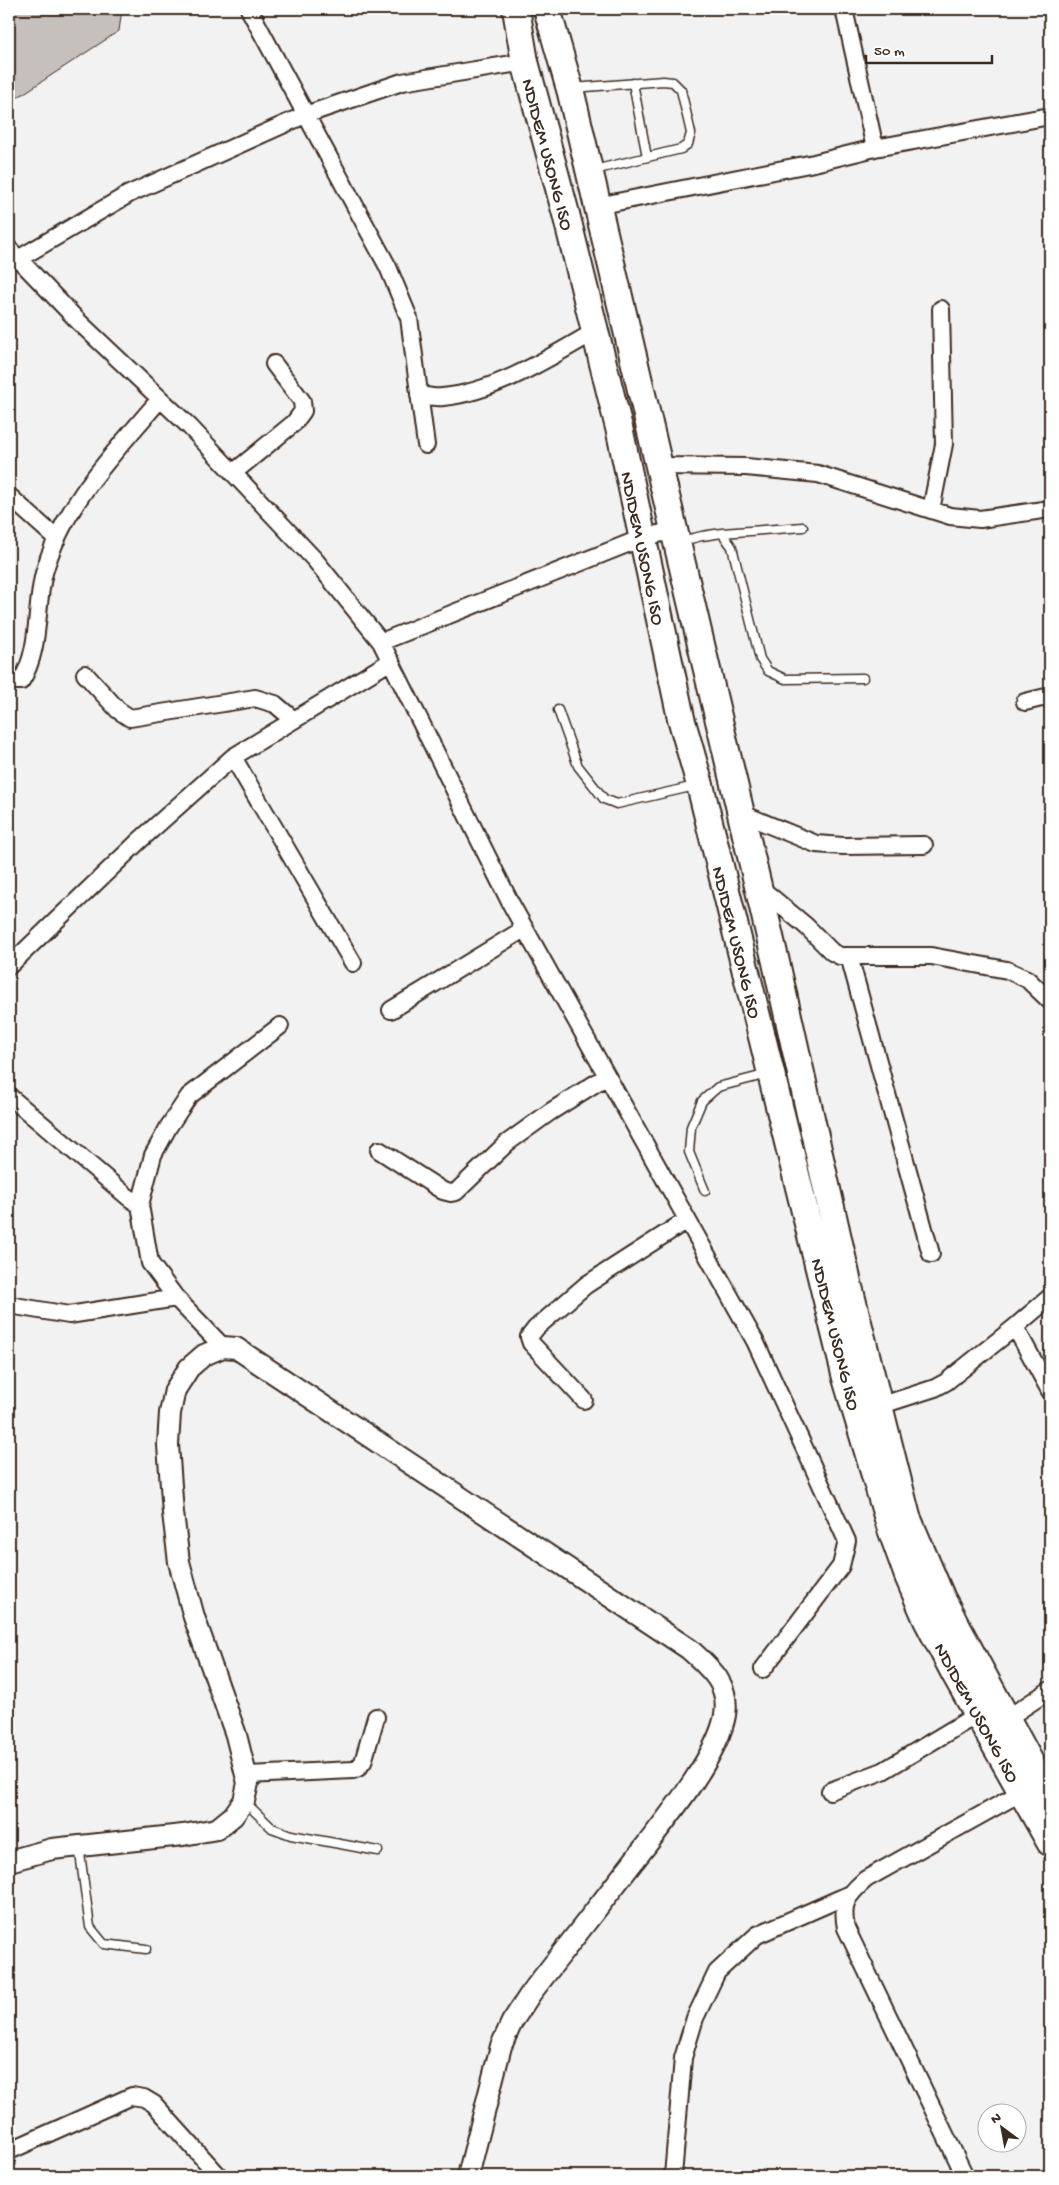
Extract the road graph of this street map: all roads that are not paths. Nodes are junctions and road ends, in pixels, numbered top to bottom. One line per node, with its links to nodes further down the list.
1 (249, 9): 8 (street)
2 (516, 9): 5 (highway, NDIDEM USONG ISO)
3 (547, 9): 7 (highway, NDIDEM USONG ISO)
4 (844, 9): 10 (street)
5 (525, 62): 8 (street); 16 (highway, NDIDEM USONG ISO)
6 (633, 84): 7 (lane); 11 (lane); 11 (lane)
7 (569, 88): 12 (highway, NDIDEM USONG ISO)
8 (305, 115): 14 (street); 18 (street)
9 (1050, 116): 10 (street)
10 (876, 148): 13 (street)
11 (647, 157): 12 (lane)
12 (589, 171): 13 (highway, NDIDEM USONG ISO)
13 (598, 206): 21 (highway, NDIDEM USONG ISO)
14 (14, 254): 19 (street)
15 (941, 309): 25 (street)
16 (594, 332): 18 (street); 29 (highway, NDIDEM USONG ISO)
17 (274, 364): 22 (street)
18 (419, 396): 20 (street)
19 (160, 400): 22 (street); 30 (street)
20 (426, 445)
21 (659, 466): 25 (street); 28 (highway, NDIDEM USONG ISO)
22 (234, 473): 31 (street)
23 (9, 496): 30 (street)
24 (1050, 509): 25 (street)
25 (931, 510)
26 (803, 527): 27 (lane)
27 (722, 534): 28 (lane); 34 (lane)
28 (675, 536): 29 (street); 42 (highway, NDIDEM USONG ISO)
29 (642, 538): 31 (street); 41 (highway, NDIDEM USONG ISO)
30 (57, 539): 35 (street)
31 (381, 642): 32 (street)
32 (390, 662): 39 (street); 45 (street)
33 (85, 674): 39 (street)
34 (864, 678)
35 (9, 681)
36 (1050, 696): 37 (street)
37 (1025, 702)
38 (558, 710): 41 (lane)
39 (294, 720): 40 (street)
40 (233, 757): 47 (street); 48 (street)
41 (700, 785): 52 (highway, NDIDEM USONG ISO)
42 (740, 813): 43 (street); 44 (highway, NDIDEM USONG ISO)
43 (924, 845)
44 (757, 886): 46 (street); 67 (highway, NDIDEM USONG ISO)
45 (524, 929): 50 (street); 53 (street)
46 (849, 956): 49 (street); 59 (street)
47 (353, 963)
48 (9, 966)
49 (1050, 1001)
50 (391, 1010)
51 (280, 1026): 57 (street)
52 (771, 1074): 56 (lane); 70 (highway, NDIDEM USONG ISO)
53 (607, 1076): 55 (street); 58 (street)
54 (9, 1096): 57 (street)
55 (379, 1150)
56 (705, 1191)
57 (140, 1205): 61 (street)
58 (687, 1220): 66 (street); 68 (street)
59 (932, 1254)
60 (1050, 1296): 63 (street)
61 (176, 1298): 62 (street); 64 (street)
62 (9, 1304)
63 (1015, 1327): 65 (street); 67 (street)
64 (223, 1348): 73 (street); 86 (street)
65 (1050, 1391)
66 (584, 1400)
67 (879, 1406): 72 (highway, NDIDEM USONG ISO)
68 (763, 1669)
69 (1050, 1690): 72 (street)
70 (978, 1714): 74 (street); 75 (highway, NDIDEM USONG ISO)
71 (376, 1717): 73 (street)
72 (1006, 1719): 76 (highway, NDIDEM USONG ISO)
73 (246, 1776): 77 (street)
74 (830, 1791)
75 (1022, 1792): 78 (highway, NDIDEM USONG ISO); 82 (street)
76 (1050, 1799)
77 (244, 1801): 79 (street); 80 (lane)
78 (1050, 1842)
79 (79, 1846): 81 (street); 83 (lane)
80 (378, 1851)
81 (9, 1861)
82 (848, 1895): 87 (street); 88 (street)
83 (146, 1949)
84 (9, 2151): 85 (street)
85 (219, 2176)
86 (468, 2176)
87 (673, 2176)
88 (965, 2176)

